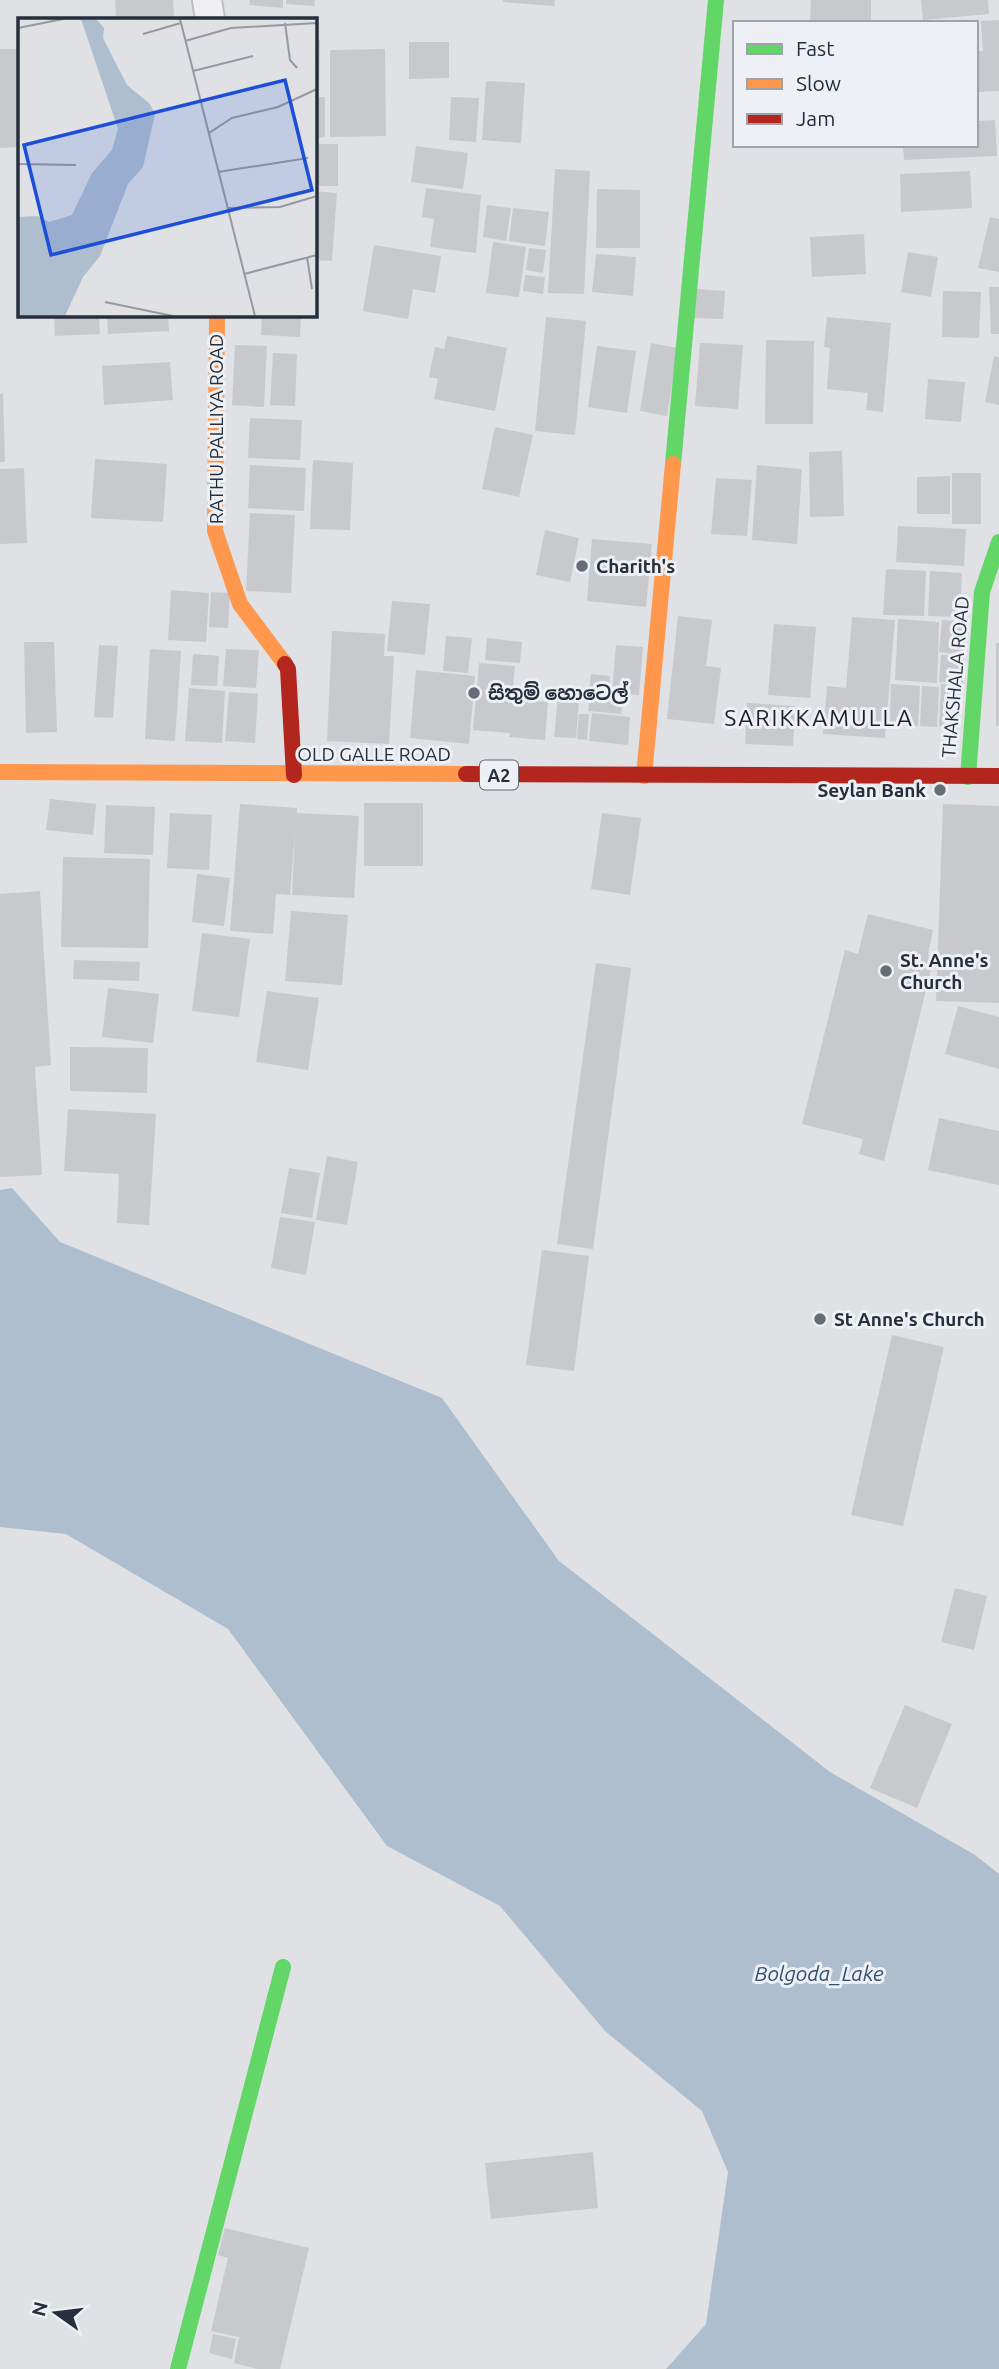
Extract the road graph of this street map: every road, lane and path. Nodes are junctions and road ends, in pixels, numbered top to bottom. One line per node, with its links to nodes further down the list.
1 (207, 0): 3 (street)
2 (716, 0): 8 (main road)
3 (210, 18)
4 (217, 317): 7 (main road, RATHU PALLIYA ROAD)
5 (999, 542): 10 (main road, THAKSHALA ROAD)
6 (0, 772): 7 (main road, OLD GALLE ROAD / A2)
7 (295, 775): 8 (main road, OLD GALLE ROAD / A2)
8 (644, 776): 10 (main road, OLD GALLE ROAD / A2)
9 (999, 776): 10 (main road, OLD GALLE ROAD / A2)
10 (968, 777)
11 (283, 1967): 12 (main road)
12 (178, 2369)

